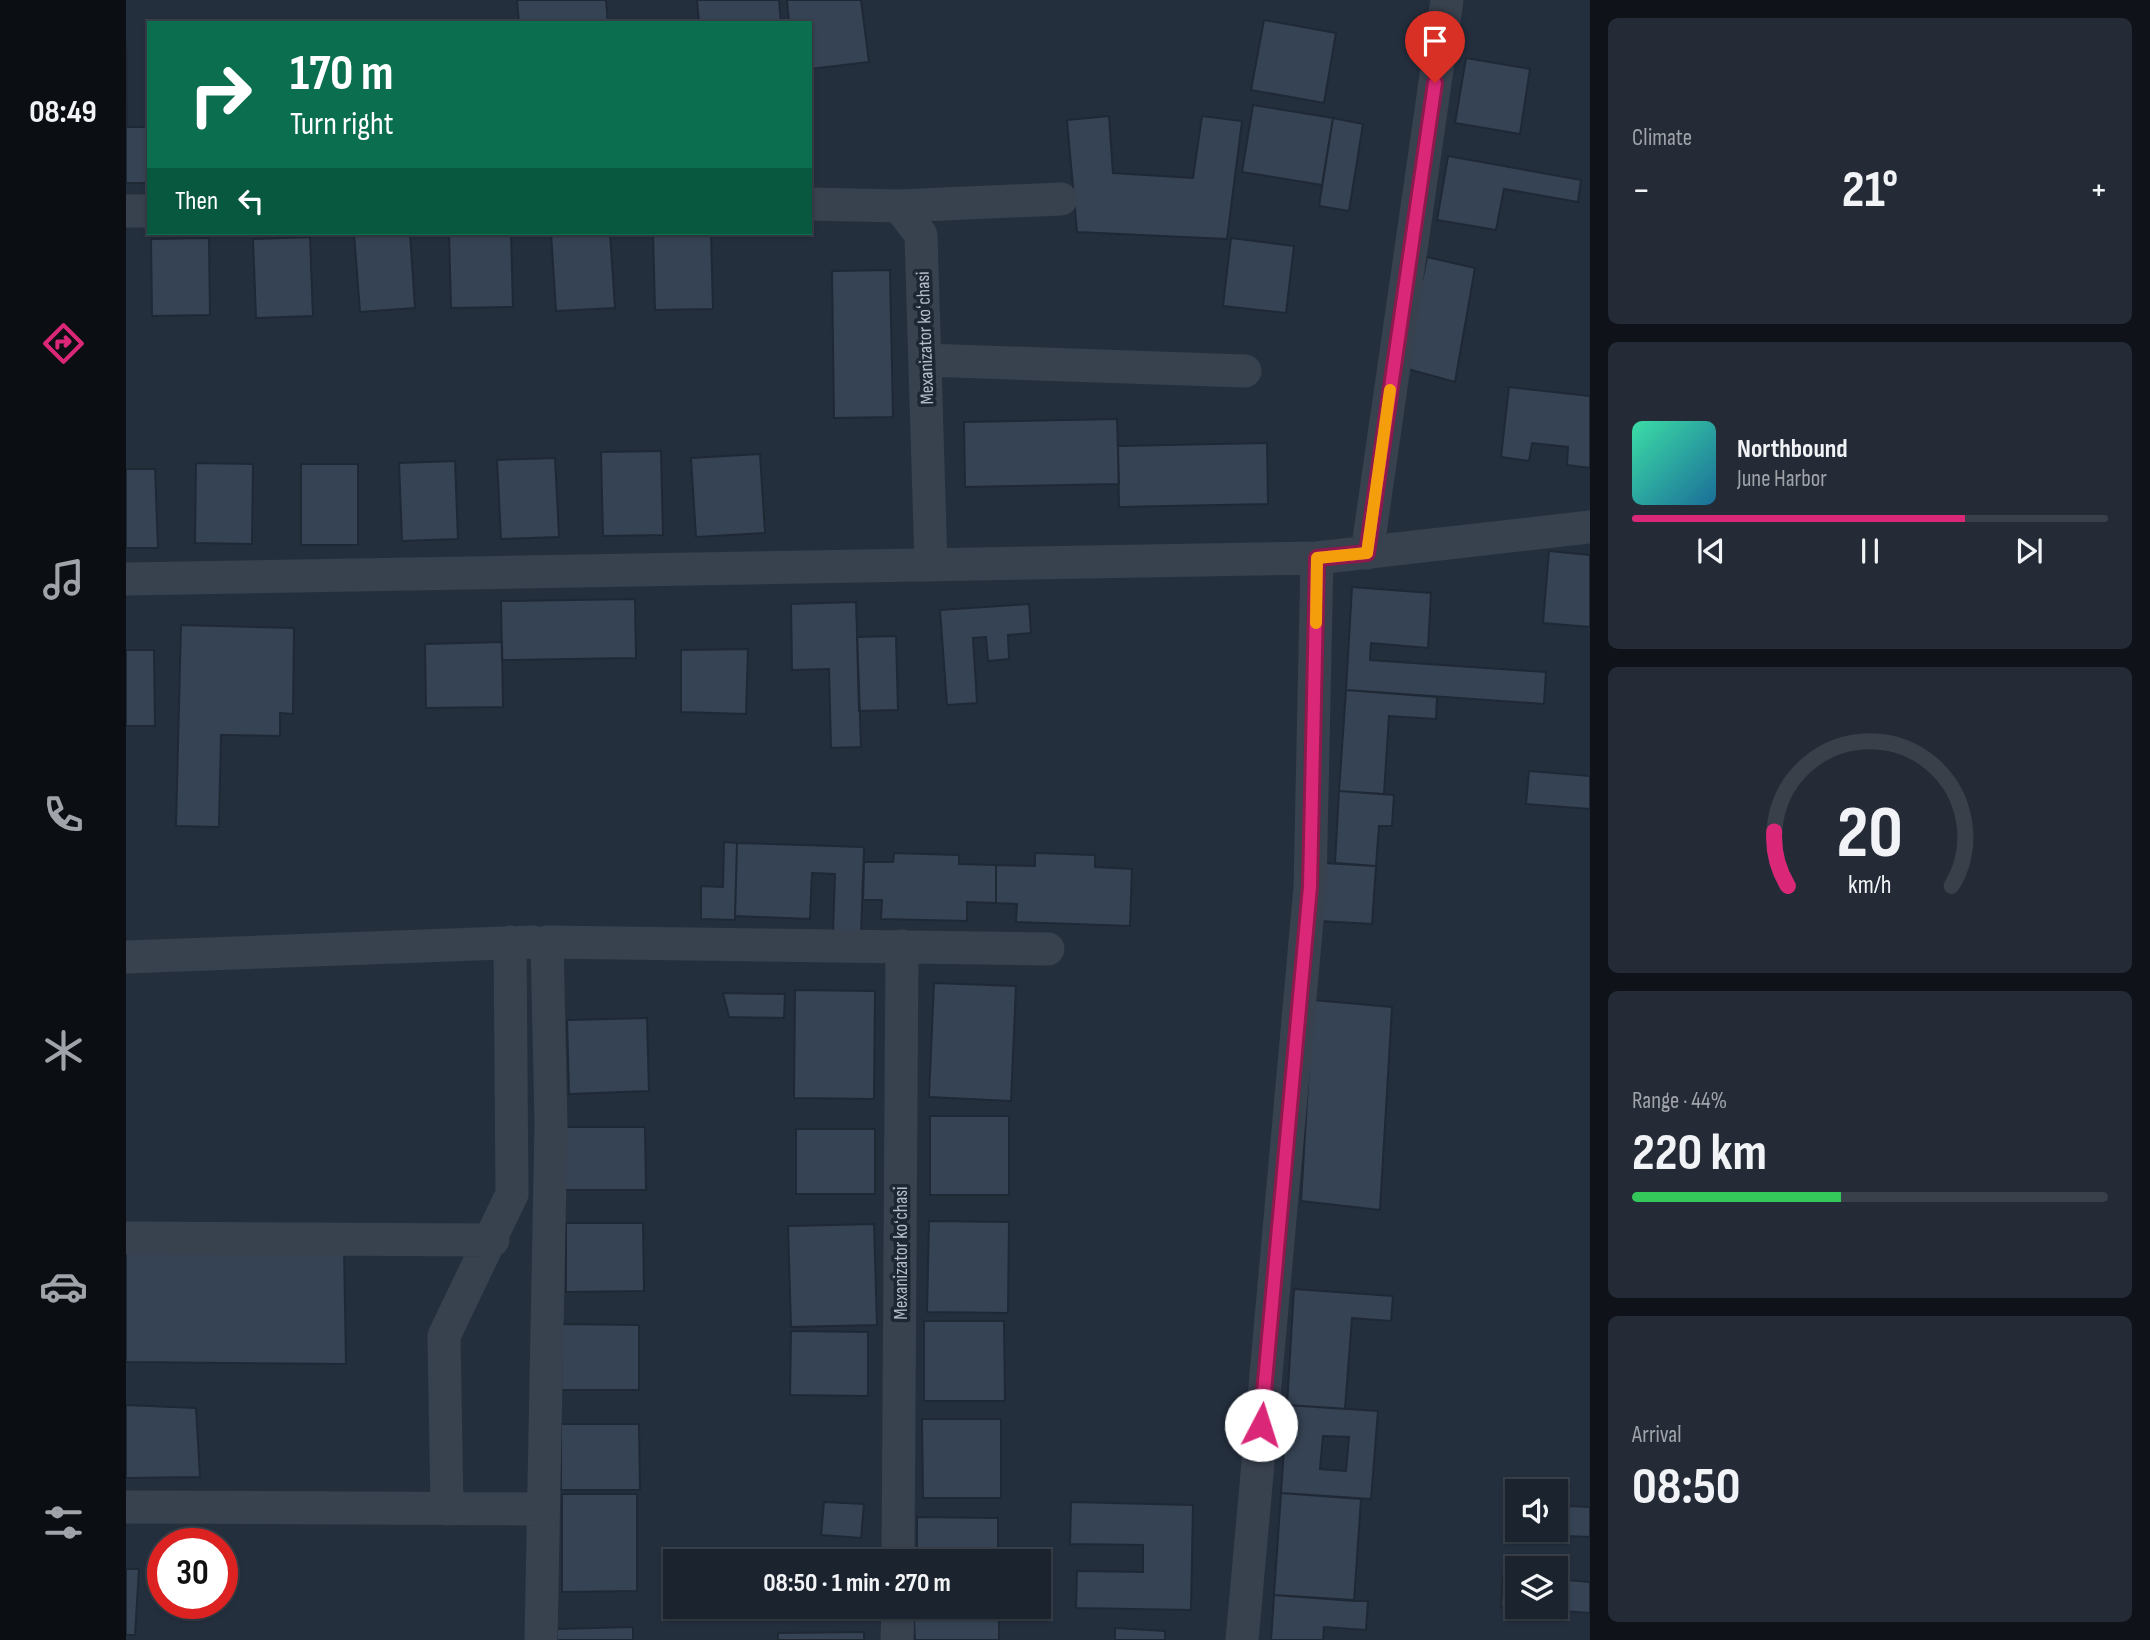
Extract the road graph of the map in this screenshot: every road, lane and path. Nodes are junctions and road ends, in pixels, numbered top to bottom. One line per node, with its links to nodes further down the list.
1 (1447, 0): 10 (street)
2 (1061, 199): 4 (street)
3 (812, 204): 4 (street)
4 (899, 206): 7 (street, Mexanizator koʻchasi)
5 (126, 211): 6 (street)
6 (147, 211)
7 (925, 360): 8 (street); 12 (street, Mexanizator koʻchasi)
8 (1245, 371)
9 (1590, 527): 10 (street)
10 (1367, 553): 11 (street)
11 (1317, 558): 12 (street); 28 (street)
12 (931, 565): 13 (street)
13 (126, 579)
14 (510, 942): 15 (street); 18 (street); 20 (street)
15 (547, 942): 16 (street); 23 (street)
16 (902, 946): 17 (street); 24 (street, Mexanizator koʻchasi)
17 (1048, 950)
18 (126, 957)
19 (126, 1238): 20 (street)
20 (492, 1240): 22 (street)
21 (126, 1507): 22 (street)
22 (447, 1509): 23 (street)
23 (543, 1509): 26 (street)
24 (898, 1549)
25 (898, 1619): 27 (street)
26 (541, 1640)
27 (897, 1640)
28 (1242, 1640)

